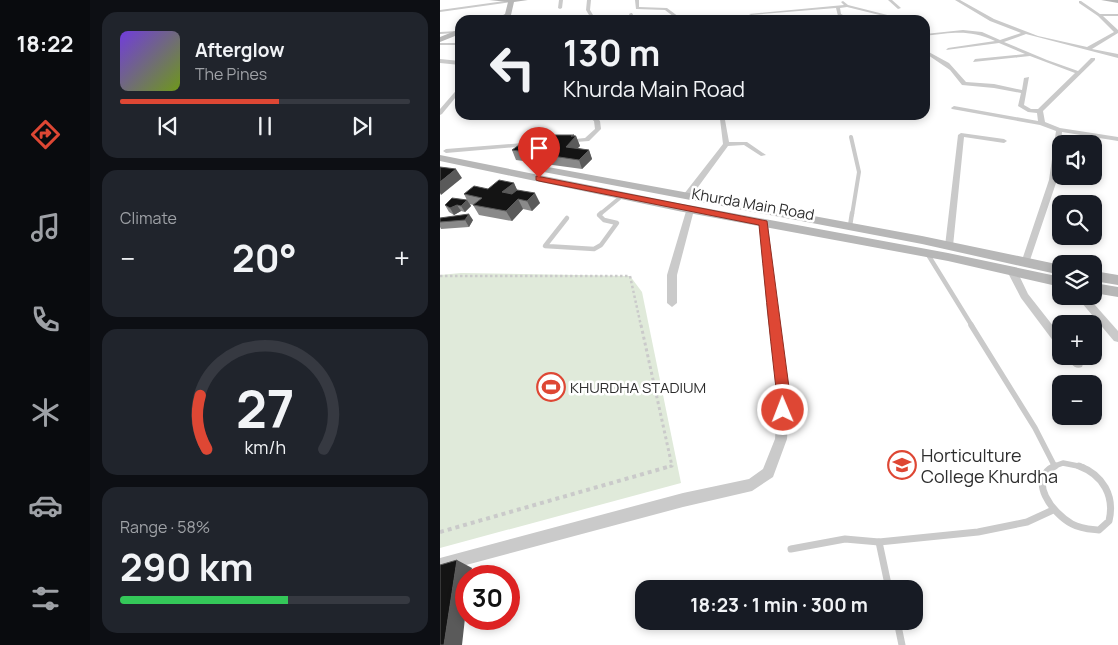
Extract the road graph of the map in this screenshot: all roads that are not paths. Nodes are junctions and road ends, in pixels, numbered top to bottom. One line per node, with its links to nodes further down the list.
1 (492, 0): 2 (main road)
2 (500, 0): 11 (main road)
3 (525, 0): 11 (main road)
4 (561, 0): 16 (street)
5 (589, 0): 21 (street)
6 (637, 0): 22 (street)
7 (841, 0): 14 (street)
8 (890, 0): 17 (street)
9 (957, 0): 30 (street)
10 (1104, 0): 12 (main road)
11 (511, 1): 18 (street); 20 (main road)
12 (1118, 1)
13 (1080, 2): 25 (street)
14 (847, 6): 15 (street); 24 (street)
15 (838, 7): 19 (street); 23 (street)
16 (560, 8)
17 (899, 8)
18 (440, 11)
19 (751, 14)
20 (508, 15)
21 (591, 15)
22 (674, 15)
23 (839, 15)
24 (884, 15)
25 (1099, 15): 26 (street); 37 (street)
26 (1118, 15)
27 (455, 32): 28 (street)
28 (440, 33)
29 (455, 33): 32 (main road)
30 (1025, 33): 33 (street); 37 (street)
31 (930, 34): 33 (street)
32 (440, 40)
33 (998, 42): 36 (street); 39 (street)
34 (440, 44): 35 (street)
35 (455, 44)
36 (948, 49)
37 (1088, 49): 40 (street)
38 (930, 54): 47 (street)
39 (1030, 55): 42 (street); 45 (street)
40 (1118, 56)
41 (1093, 59): 45 (street)
42 (975, 61)
43 (440, 62): 44 (street)
44 (455, 63)
45 (1079, 73): 50 (street)
46 (1027, 78): 47 (street)
47 (1023, 92): 50 (street)
48 (455, 99): 51 (street)
49 (954, 108): 54 (street)
50 (1040, 111): 54 (street)
51 (440, 113)
52 (597, 120): 60 (street)
53 (722, 120): 59 (street)
54 (1042, 123): 55 (street)
55 (1059, 130): 57 (street); 70 (street)
56 (851, 137): 67 (lane)
57 (1118, 139)
58 (1004, 141): 68 (street)
59 (726, 144): 61 (street); 63 (street)
60 (442, 153): 62 (main road, Khurda Main Road); 63 (main road, Khurda Main Road)
61 (763, 155)
62 (622, 196): 64 (main road, Khurda Main Road); 65 (lane)
63 (687, 196): 67 (main road, Khurda Main Road)
64 (690, 210): 66 (main road, Khurda Main Road); 77 (street)
65 (567, 218)
66 (764, 223): 67 (main road, Khurda Main Road); 86 (street)
67 (847, 232): 68 (main road, Khurda Main Road); 69 (main road, Khurda Main Road)
68 (949, 246): 70 (main road, Khurda Main Road)
69 (927, 253): 72 (main road, Khurda Main Road); 81 (lane)
70 (1025, 263): 71 (main road, Khurda Main Road)
71 (1052, 268)
72 (1012, 271): 74 (main road, Khurda Main Road); 79 (street)
73 (1102, 279): 75 (main road)
74 (1052, 280)
75 (1117, 285): 76 (main road)
76 (1102, 287)
77 (672, 303)
78 (1089, 305): 80 (street)
79 (1052, 332)
80 (1118, 338)
81 (1054, 465): 82 (lane); 83 (lane)
82 (1054, 510): 83 (lane); 84 (lane)
83 (1117, 510)
84 (879, 542): 85 (lane); 87 (lane)
85 (791, 549)
86 (440, 565)
87 (887, 580)
88 (898, 630): 89 (lane)
89 (902, 645)

